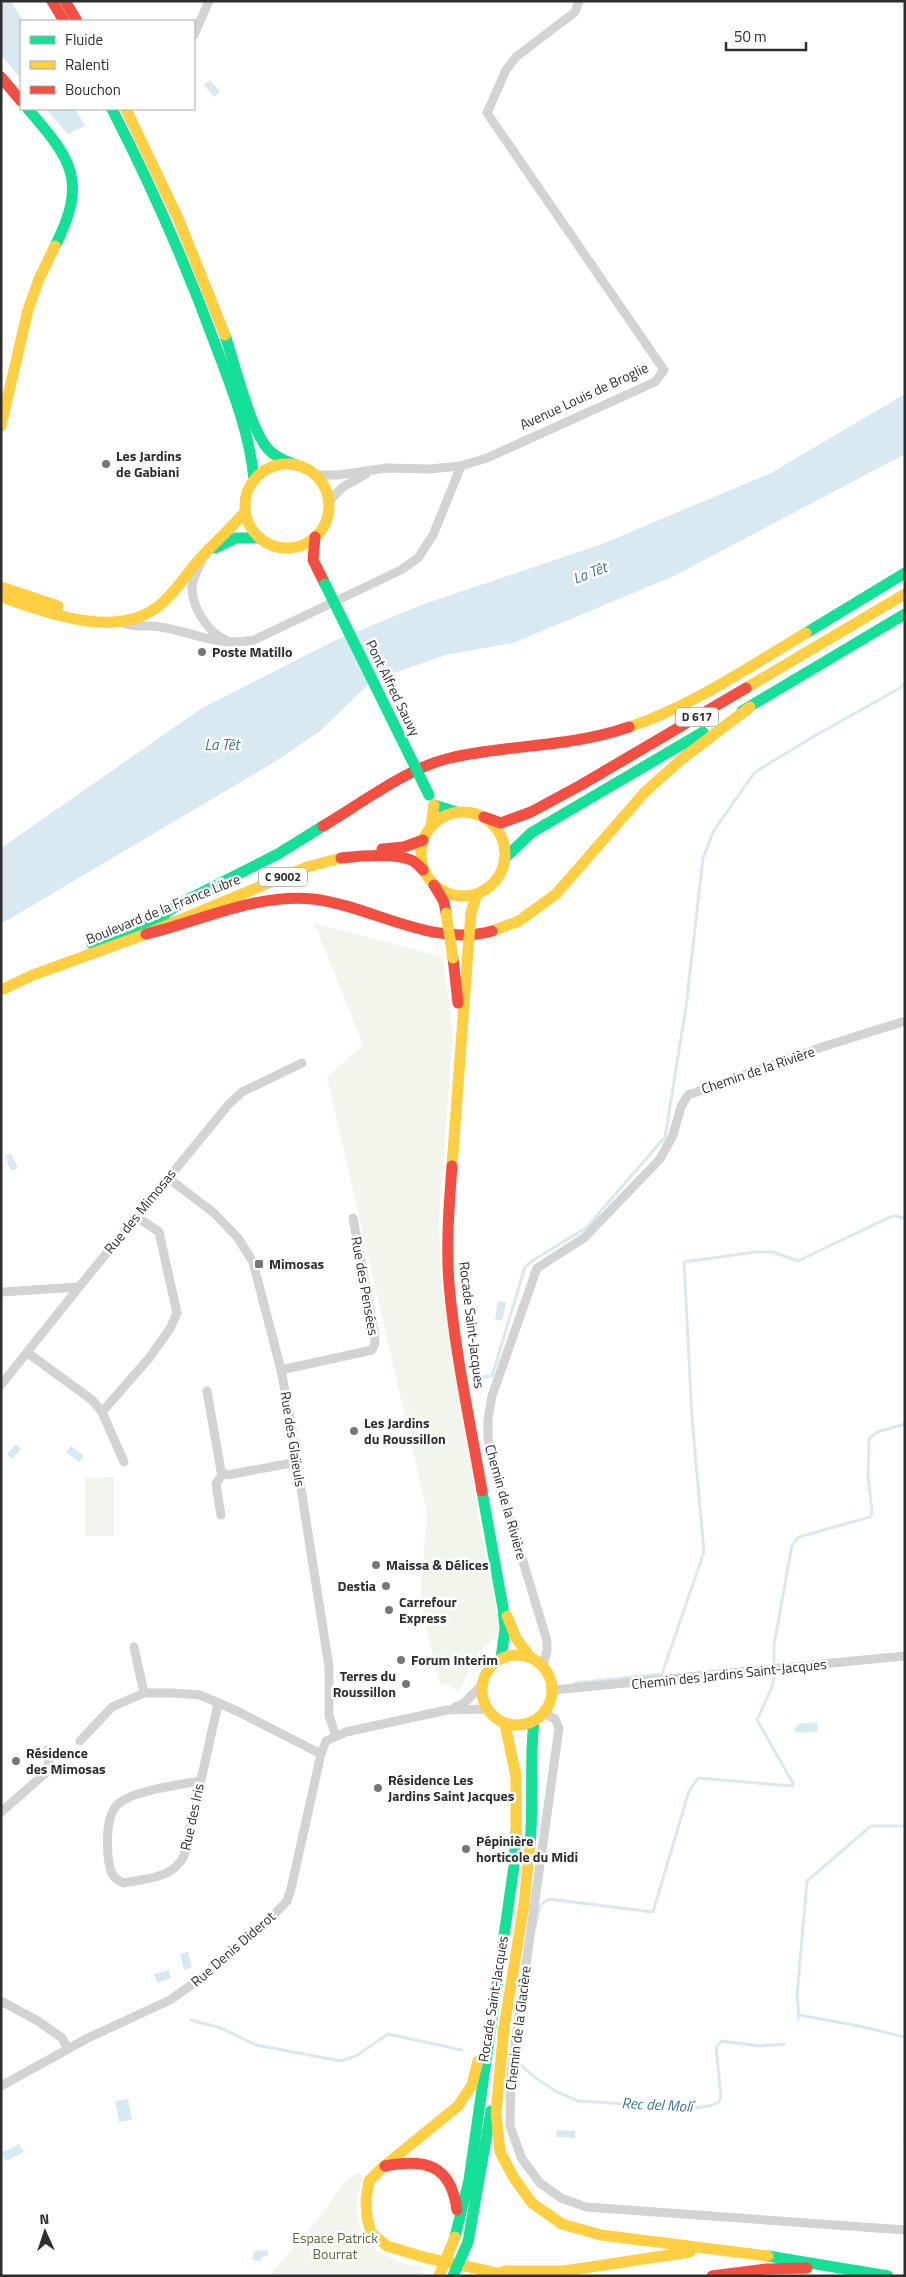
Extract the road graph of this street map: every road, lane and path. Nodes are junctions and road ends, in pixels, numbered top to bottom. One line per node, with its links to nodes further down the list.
1 (52, 1): 5 (main road)
2 (65, 1): 6 (main road)
3 (209, 1): 7 (street)
4 (579, 1): 15 (street, Avenue Louis de Broglie)
5 (63, 20)
6 (75, 20)
7 (195, 33)
8 (1, 77): 9 (main road)
9 (20, 100)
10 (29, 110): 13 (main road)
11 (113, 110): 18 (main road)
12 (127, 110): 14 (main road)
13 (1, 426)
14 (296, 465): 17 (main road); 18 (main road)
15 (461, 466): 16 (street, Avenue Louis de Broglie); 33 (street)
16 (372, 471): 17 (street, Avenue Louis de Broglie); 19 (street, Avenue Louis de Broglie)
17 (315, 475): 19 (main road)
18 (254, 480): 20 (main road)
19 (328, 502): 21 (main road)
20 (245, 512): 22 (main road); 24 (main road)
21 (315, 537): 23 (main road); 25 (main road)
22 (260, 538): 23 (main road); 24 (main road)
23 (288, 548): 25 (main road)
24 (205, 554): 32 (main road); 33 (street)
25 (314, 560): 35 (main road, Pont Alfred Sauvy, bridge)
26 (905, 573): 44 (main road)
27 (1, 587): 31 (main road)
28 (905, 594): 37 (main road, D 617)
29 (1, 597): 31 (main road)
30 (905, 614): 34 (main road, D 617)
31 (98, 620): 32 (main road)
32 (119, 621): 33 (street)
33 (235, 643)
34 (750, 707): 40 (main road, D 617); 45 (main road)
35 (431, 800): 36 (main road); 38 (main road)
36 (458, 812): 37 (main road); 38 (main road)
37 (484, 817): 40 (main road)
38 (431, 826): 39 (main road)
39 (423, 840): 41 (main road); 44 (main road, Boulevard de la France Libre / C 9002)
40 (505, 858): 43 (main road)
41 (424, 870): 42 (main road); 45 (main road, Boulevard de la France Libre / C 9002)
42 (434, 885): 43 (main road); 49 (main road, bridge)
43 (477, 894): 49 (main road, bridge)
44 (156, 918): 46 (main road, Boulevard de la France Libre / C 9002)
45 (146, 934): 47 (main road, Boulevard de la France Libre / C 9002)
46 (1, 982)
47 (1, 990)
48 (905, 1021): 70 (street, Chemin de la Rivière)
49 (460, 1043): 65 (main road, Rocade Saint-Jacques)
50 (302, 1063): 51 (street, Rue des Mimosas)
51 (168, 1178): 52 (street, Rue des Mimosas); 57 (street, Rue des Glaïeuls)
52 (137, 1217): 54 (street, Rue des Mimosas); 60 (street)
53 (353, 1218): 57 (street, Rue des Pensées)
54 (79, 1287): 55 (street); 56 (street, Rue des Mimosas)
55 (1, 1292)
56 (28, 1353): 58 (street, Rue des Mimosas); 60 (street)
57 (281, 1370): 62 (street, Rue des Glaïeuls)
58 (2, 1385)
59 (206, 1391): 63 (street)
60 (102, 1412): 61 (street)
61 (124, 1462)
62 (297, 1462): 63 (street); 80 (street, Rue des Glaïeuls)
63 (223, 1473): 64 (street)
64 (220, 1515)
65 (503, 1608): 68 (main road); 69 (main road)
66 (134, 1647): 73 (street)
67 (905, 1656): 72 (street, Chemin des Jardins Saint-Jacques)
68 (530, 1657): 69 (main road); 70 (main road)
69 (501, 1658): 71 (main road)
70 (542, 1665): 72 (main road)
71 (482, 1685): 75 (main road); 76 (street)
72 (553, 1690): 77 (main road)
73 (144, 1693): 74 (street); 81 (street)
74 (218, 1704): 83 (street); 84 (street, Rue des Iris)
75 (486, 1709): 76 (street); 79 (main road)
76 (447, 1710): 80 (street)
77 (544, 1713): 78 (main road); 92 (street, Chemin de la Glacière)
78 (534, 1722): 79 (main road); 88 (main road, Rocade Saint-Jacques)
79 (505, 1724): 87 (main road, Rocade Saint-Jacques)
80 (336, 1736): 83 (street, Rue Denis Diderot)
81 (80, 1741)
82 (47, 1750): 85 (street)
83 (321, 1754): 89 (street, Rue Denis Diderot)
84 (200, 1781): 84 (street, Rue des Iris)
85 (1, 1812)
86 (1, 2001): 89 (street)
87 (492, 2010): 91 (main road); 93 (main road, Rocade Saint-Jacques)
88 (504, 2027): 94 (main road); 98 (main road, Rocade Saint-Jacques, bridge)
89 (68, 2049): 90 (street, Rue Denis Diderot)
90 (1, 2086)
91 (383, 2167): 93 (main road); 95 (main road)
92 (905, 2230)
93 (455, 2237): 97 (main road, Rocade Saint-Jacques, bridge)
94 (717, 2250): 95 (main road); 96 (main road)
95 (484, 2270): 99 (main road)
96 (857, 2272): 100 (main road); 101 (main road)
97 (439, 2276)
98 (453, 2276)
99 (512, 2276)
100 (712, 2276)
101 (888, 2276)

